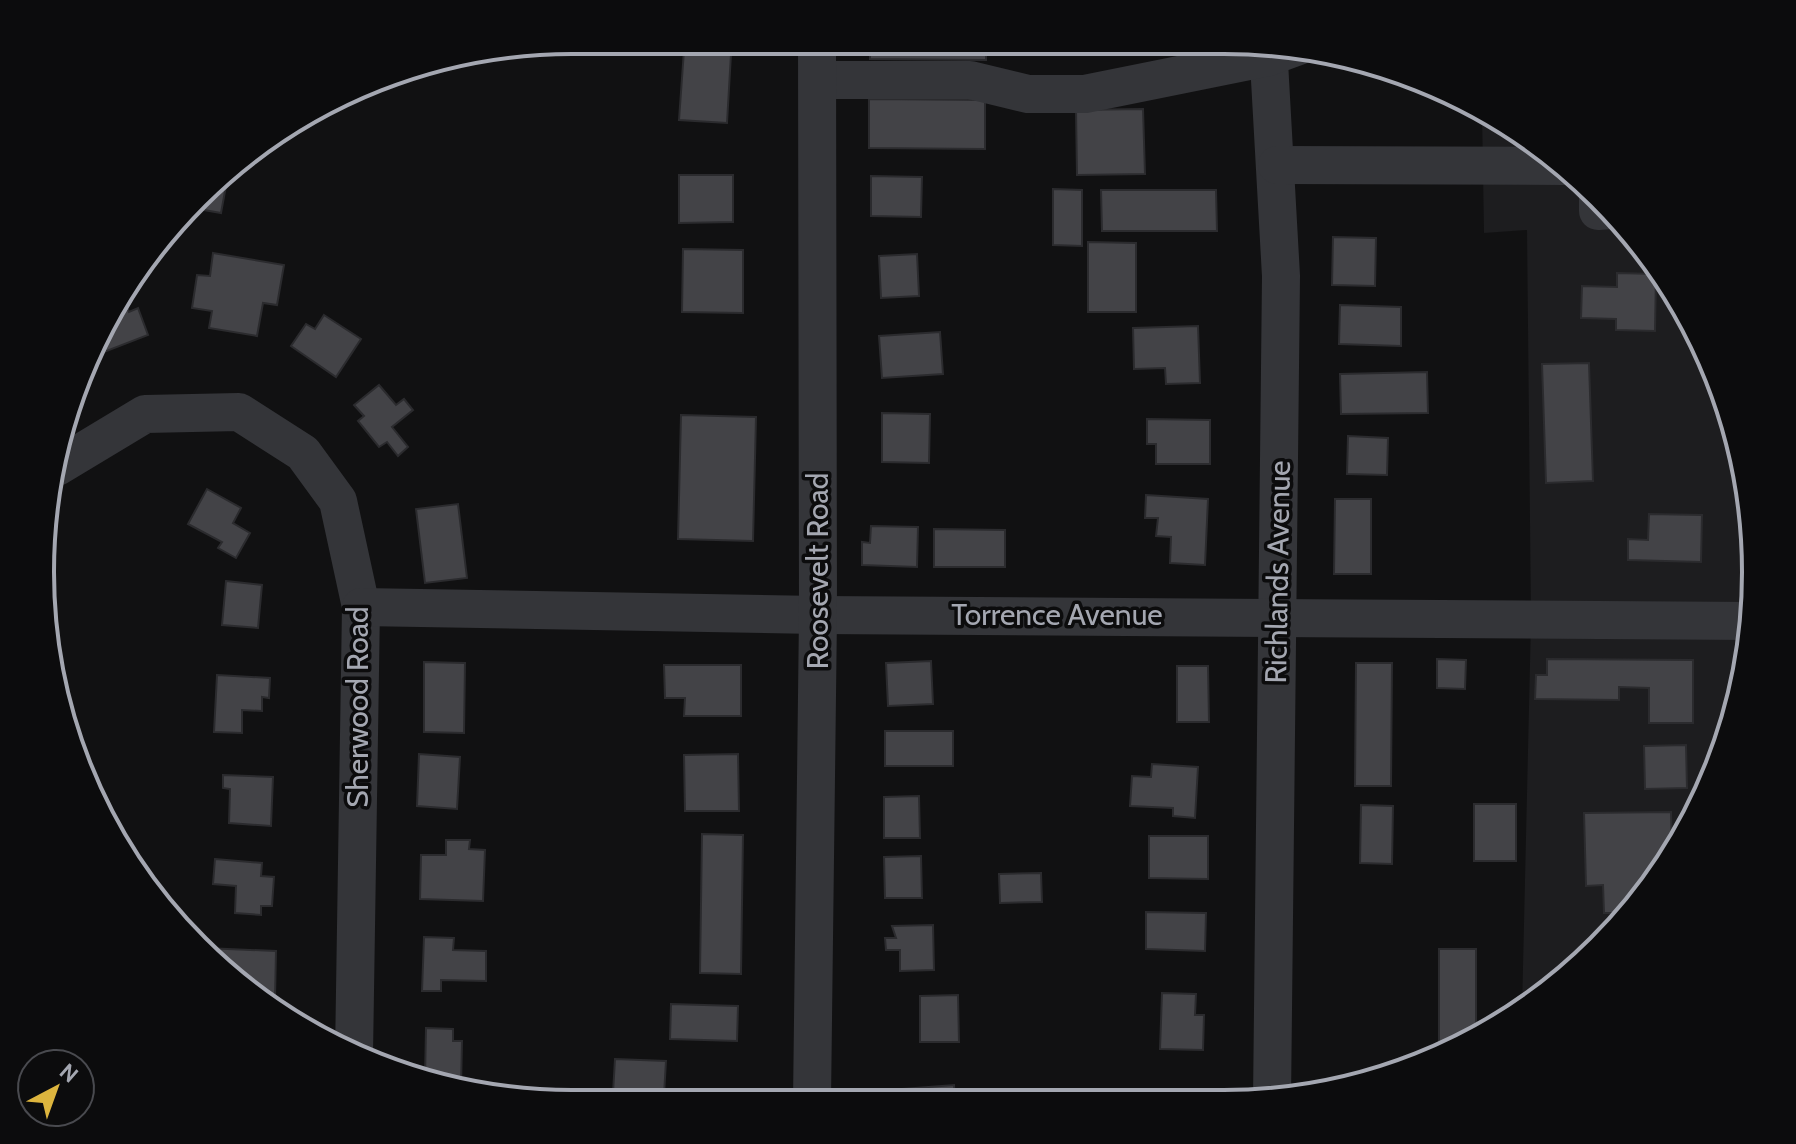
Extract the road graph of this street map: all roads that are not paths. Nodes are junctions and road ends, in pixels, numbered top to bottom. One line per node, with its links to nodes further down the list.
1 (817, 54): 4 (street, Roosevelt Road)
2 (1254, 55): 4 (street)
3 (1279, 57): 5 (street, Richlands Avenue)
4 (818, 80): 9 (street, Roosevelt Road)
5 (1277, 165): 6 (street); 10 (street, Richlands Avenue)
6 (1545, 166)
7 (66, 461): 8 (street, Sherwood Road)
8 (361, 607): 9 (street, Torrence Avenue); 12 (street, Sherwood Road)
9 (818, 615): 10 (street, Torrence Avenue); 14 (street, Roosevelt Road)
10 (1277, 615): 11 (street, Torrence Avenue); 13 (street, Richlands Avenue)
11 (1740, 621)
12 (354, 1042)
13 (1272, 1088)
14 (812, 1090)

